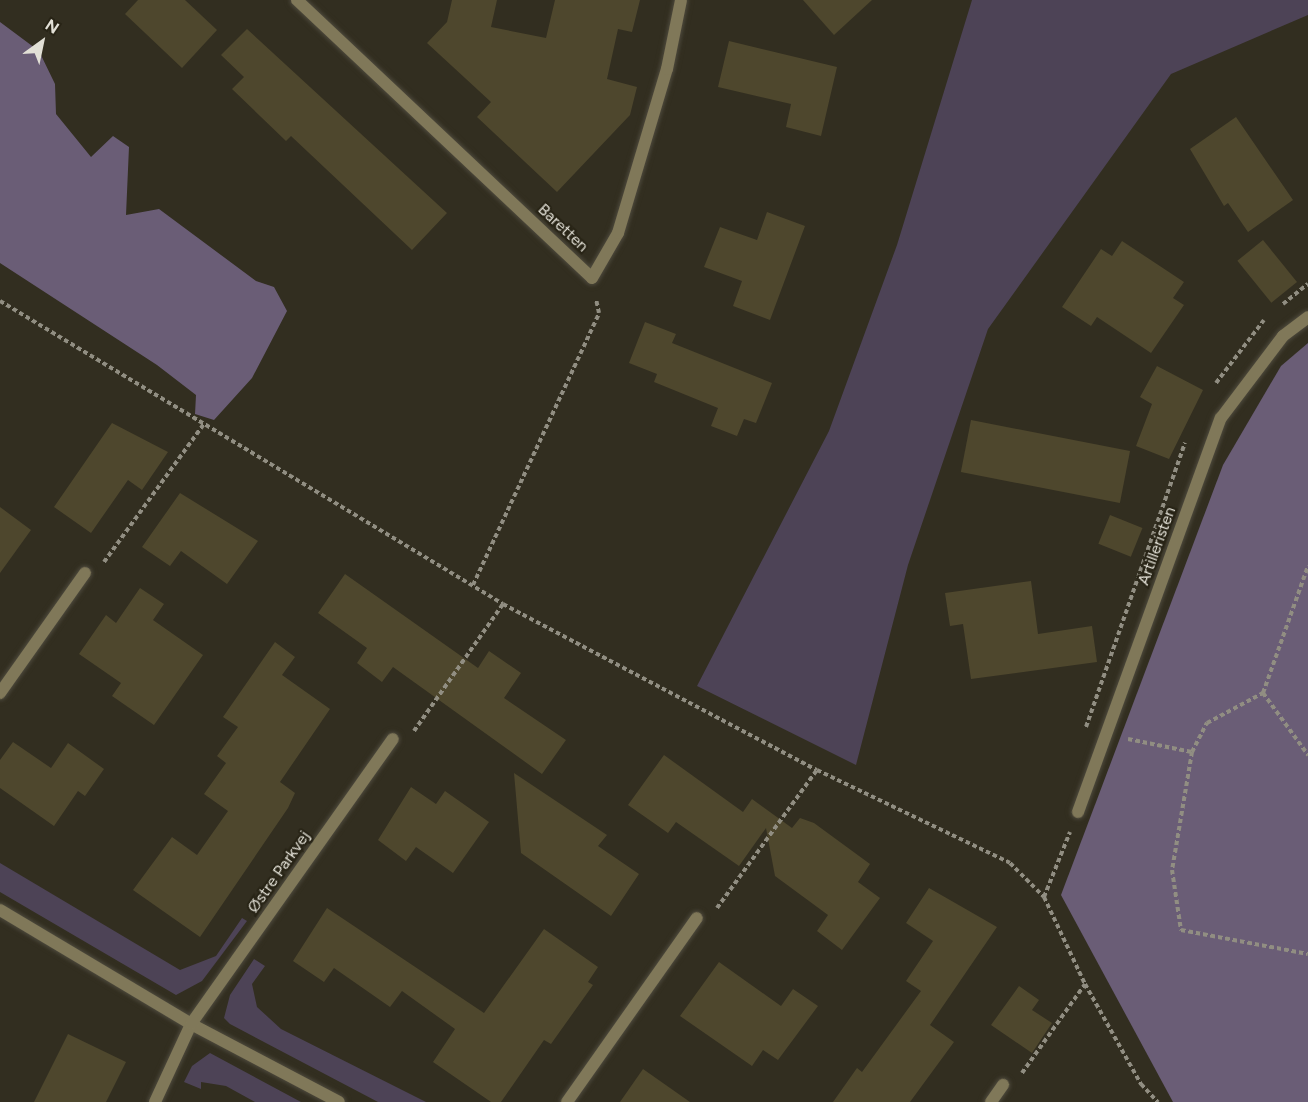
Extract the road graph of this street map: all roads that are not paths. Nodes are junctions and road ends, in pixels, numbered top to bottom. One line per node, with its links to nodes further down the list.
1 (297, 0): 2 (street, Baretten)
2 (681, 0)
3 (1308, 317): 7 (street, Artilleristen)
4 (85, 573): 5 (street)
5 (0, 693)
6 (393, 739): 10 (street, Østre Parkvej)
7 (1078, 812)
8 (0, 910): 10 (street)
9 (697, 918): 14 (street)
10 (191, 1024): 12 (street, Østre Parkvej); 13 (street)
11 (1003, 1085): 15 (street)
12 (155, 1102)
13 (339, 1102)
14 (567, 1102)
15 (991, 1102)

